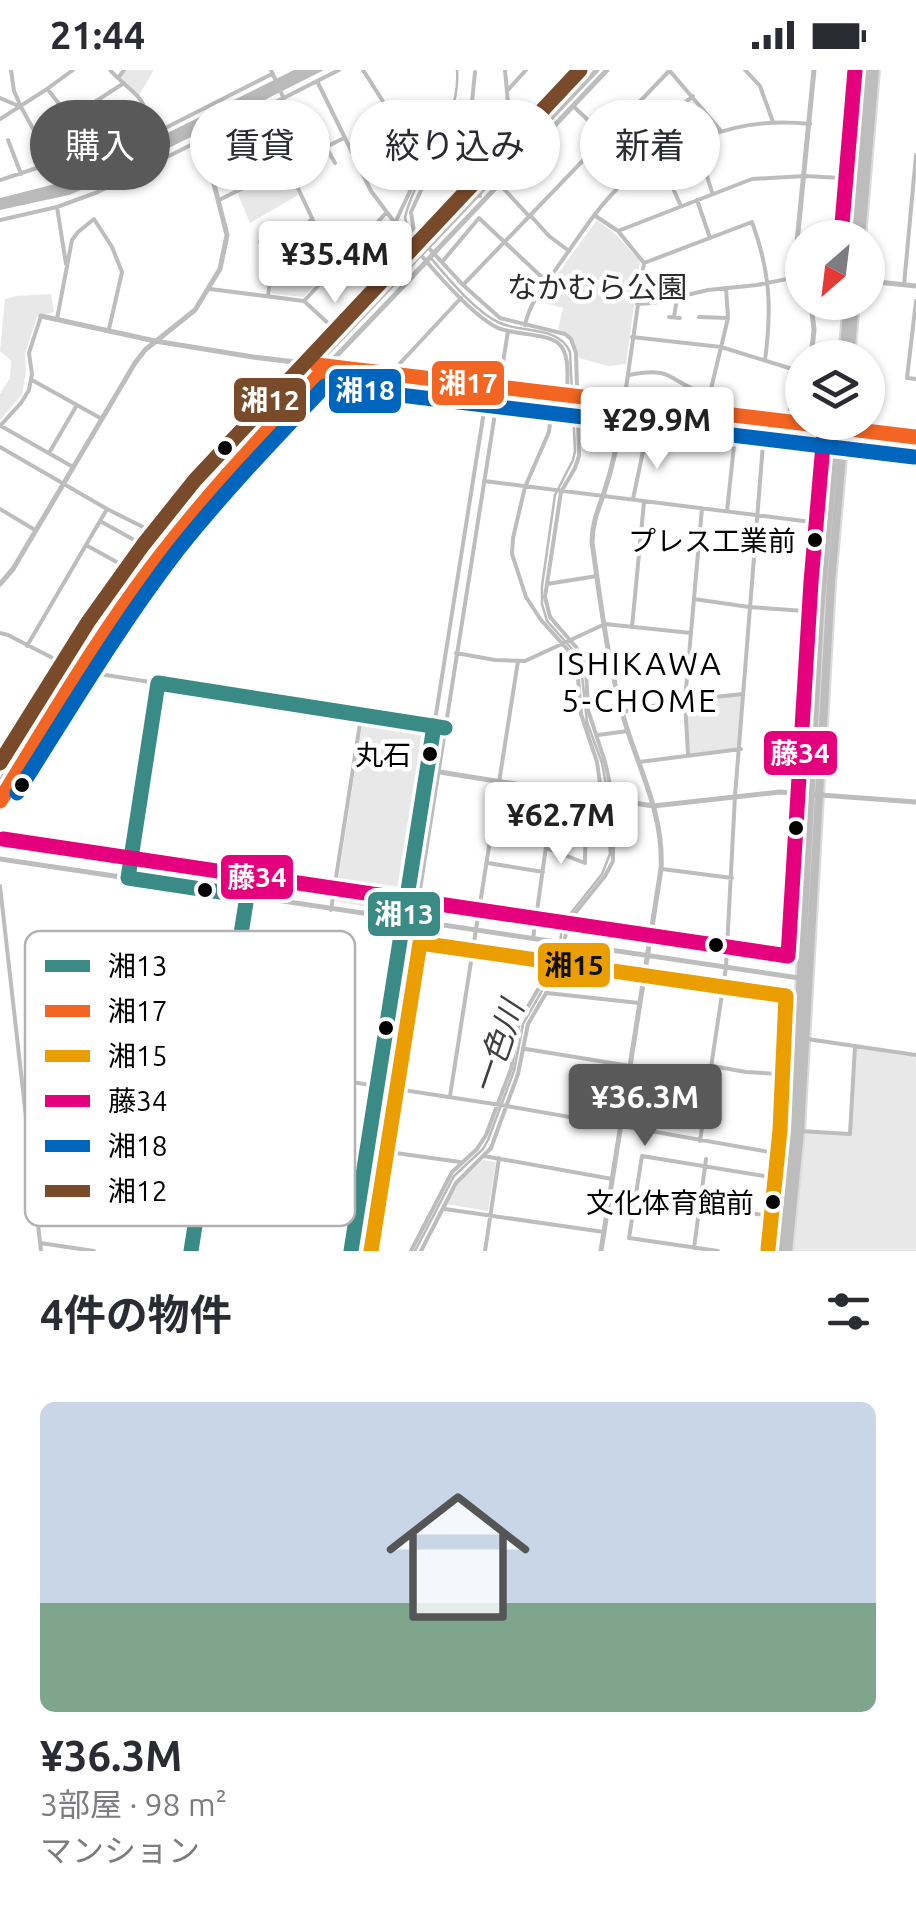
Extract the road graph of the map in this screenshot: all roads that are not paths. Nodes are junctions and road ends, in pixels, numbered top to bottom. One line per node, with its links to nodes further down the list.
1 (72, 70): 22 (street)
2 (110, 70): 19 (street)
3 (124, 70): 19 (street)
4 (339, 70): 20 (street)
5 (371, 70): 16 (street)
6 (505, 70): 23 (street)
7 (526, 70): 23 (street)
8 (597, 70): 38 (street)
9 (607, 70): 36 (street)
10 (669, 70): 25 (street); 34 (street)
11 (744, 70): 42 (street)
12 (814, 70): 44 (street)
13 (867, 70): 60 (main road)
14 (875, 70): 87 (main road)
15 (12, 71): 37 (street)
16 (364, 72): 31 (street)
17 (476, 72): 32 (street)
18 (273, 75): 24 (street); 45 (street)
19 (118, 78): 21 (street)
20 (317, 82): 24 (street); 47 (street)
21 (124, 84): 28 (street); 29 (street)
22 (48, 89): 27 (street); 37 (street)
23 (506, 91): 33 (street)
24 (282, 95): 30 (street)
25 (693, 96): 35 (street); 46 (street)
26 (0, 98): 37 (street)
27 (56, 100)
28 (99, 100)
29 (141, 100)
30 (273, 100)
31 (382, 100)
32 (472, 100)
33 (507, 100)
34 (641, 100)
35 (688, 100)
36 (574, 106): 39 (street); 41 (street)
37 (21, 107): 40 (street); 43 (street)
38 (560, 109)
39 (580, 112)
40 (0, 119)
41 (560, 121)
42 (773, 122): 44 (street); 46 (street)
43 (30, 123)
44 (810, 124): 58 (street)
45 (170, 127)
46 (721, 131)
47 (344, 138): 50 (street); 80 (street)
48 (8, 140): 57 (street)
49 (190, 144): 77 (street)
50 (330, 145)
51 (330, 154): 53 (street)
52 (916, 155): 55 (street)
53 (335, 163)
54 (580, 164): 82 (street)
55 (916, 169): 79 (street)
56 (30, 171): 57 (street)
57 (20, 174): 59 (street)
58 (805, 176): 60 (street); 73 (street); 85 (street)
59 (0, 180)
60 (860, 180): 86 (main road)
61 (217, 190): 74 (street)
62 (239, 190): 74 (street)
63 (299, 190): 83 (street)
64 (413, 190): 88 (street)
65 (419, 190): 91 (street)
66 (474, 190): 72 (street)
67 (495, 190): 76 (street)
68 (505, 190): 82 (street)
69 (616, 190): 81 (street)
70 (674, 190): 78 (street)
71 (712, 190): 73 (street)
72 (476, 192): 76 (street); 91 (street); 128 (street, bridge)
73 (713, 193): 75 (street)
74 (219, 200): 112 (street)
75 (697, 200): 78 (street); 92 (street)
76 (485, 201): 133 (street, bridge)
77 (57, 206): 84 (street); 103 (street)
78 (681, 206): 90 (street)
79 (914, 207): 96 (street)
80 (386, 213): 88 (street); 102 (street)
81 (594, 215): 90 (street); 98 (street)
82 (530, 216): 94 (street); 98 (street)
83 (312, 219): 99 (street); 102 (street)
84 (0, 220)
85 (800, 220)
86 (859, 220)
87 (860, 220)
88 (395, 223): 114 (street)
89 (267, 230): 95 (street)
90 (618, 231): 101 (street)
91 (418, 237): 100 (street)
92 (710, 238): 101 (street); 106 (street)
93 (260, 242): 95 (street)
94 (504, 242): 100 (street); 105 (street); 108 (street)
95 (274, 244): 99 (street)
96 (908, 244): 97 (street); 109 (street)
97 (916, 246)
98 (569, 250): 105 (street)
99 (278, 253): 113 (street)
100 (441, 263): 108 (street)
101 (644, 263): 118 (street)
102 (335, 267): 116 (street)
103 (66, 269): 123 (street); 126 (street)
104 (785, 278): 106 (street)
105 (547, 282): 124 (street)
106 (768, 282): 111 (street); 131 (street)
107 (885, 283): 109 (street)
108 (463, 285): 124 (street)
109 (904, 285): 110 (street)
110 (916, 286)
111 (726, 288): 115 (street); 122 (street)
112 (210, 289): 113 (street); 129 (street)
113 (268, 296): 116 (street)
114 (462, 298): 125 (street); 135 (street)
115 (677, 298): 118 (street); 120 (street)
116 (304, 301): 128 (street)
117 (916, 301): 137 (street)
118 (637, 304): 127 (street)
119 (41, 316): 123 (street); 138 (street)
120 (675, 317)
121 (698, 317): 122 (street)
122 (728, 318): 130 (street)
123 (57, 320): 126 (street)
124 (524, 324): 142 (street)
125 (508, 331): 140 (street); 142 (street)
126 (108, 332): 129 (street)
127 (632, 336): 130 (street); 136 (street)
128 (343, 337): 132 (street)
129 (155, 341): 132 (street); 145 (street)
130 (721, 347): 131 (street); 136 (street)
131 (765, 360): 134 (street)
132 (318, 364): 133 (street); 175 (street)
133 (328, 366): 135 (street); 193 (street)
134 (785, 368)
135 (390, 374): 139 (street)
136 (628, 375): 143 (street)
137 (916, 378)
138 (32, 380): 144 (street); 148 (street)
139 (488, 386): 140 (street); 199 (street)
140 (499, 387): 141 (street); 160 (street)
141 (546, 392): 142 (street); 162 (street)
142 (572, 396): 143 (street); 163 (street)
143 (624, 402): 146 (street); 149 (street)
144 (77, 405): 145 (street); 158 (street)
145 (102, 419): 159 (street)
146 (765, 419): 147 (street); 155 (street)
147 (785, 422)
148 (0, 426): 158 (street)
149 (620, 431): 151 (street); 164 (street)
150 (885, 432): 152 (street)
151 (646, 437): 156 (street); 165 (street)
152 (916, 437)
153 (838, 440): 173 (main road)
154 (839, 440): 212 (main road)
155 (764, 442): 156 (street); 171 (street)
156 (734, 444): 170 (street)
157 (0, 446): 161 (street)
158 (49, 454): 159 (street)
159 (73, 467): 161 (street)
160 (483, 481): 162 (street); 190 (street)
161 (63, 484): 169 (street); 174 (street)
162 (525, 487): 163 (street); 188 (street)
163 (558, 491): 164 (street); 179 (street)
164 (603, 496): 165 (street); 177 (street)
165 (633, 499): 166 (street)
166 (644, 500): 167 (street); 184 (street)
167 (702, 508): 170 (street); 180 (street)
168 (0, 509): 174 (street)
169 (107, 509): 172 (street); 175 (street)
170 (727, 511): 171 (street)
171 (757, 515): 173 (street); 181 (street)
172 (100, 521): 176 (street); 176 (street)
173 (827, 524): 182 (main road)
174 (36, 530): 178 (street)
175 (163, 538): 192 (street)
176 (86, 545): 189 (street)
177 (597, 576): 179 (street); 183 (street)
178 (0, 584)
179 (546, 584): 187 (street)
180 (694, 598): 181 (street); 186 (street)
181 (750, 606): 182 (street); 195 (street)
182 (820, 612): 212 (main road)
183 (605, 624): 184 (street); 187 (street); 197 (street)
184 (632, 627): 186 (street)
185 (0, 633): 189 (street)
186 (691, 633): 196 (street)
187 (570, 640): 188 (street); 202 (street)
188 (563, 644): 191 (street); 203 (street)
189 (27, 646): 192 (street)
190 (456, 654): 191 (street); 200 (street)
191 (518, 662): 210 (street)
192 (72, 668): 209 (street)
193 (80, 671): 194 (street); 216 (street)
194 (158, 683): 198 (street); 224 (street)
195 (744, 694): 196 (street); 204 (street)
196 (685, 700): 197 (street); 205 (street)
197 (622, 712): 201 (street)
198 (361, 715): 199 (street); 228 (street)
199 (434, 726): 200 (street); 207 (street)
200 (445, 728): 208 (street)
201 (628, 731): 202 (street); 206 (street)
202 (596, 736): 203 (street); 215 (street)
203 (588, 737): 215 (street)
204 (741, 748): 205 (street); 214 (street)
205 (688, 755): 206 (street)
206 (639, 762): 218 (street)
207 (428, 770): 208 (street); 229 (street)
208 (438, 771): 210 (street); 230 (street)
209 (0, 782)
210 (500, 782): 211 (street); 221 (street)
211 (554, 790): 213 (street); 219 (street)
212 (814, 794): 214 (street); 217 (street); 237 (main road)
213 (586, 795): 215 (street); 219 (street)
214 (736, 796): 218 (street); 225 (street)
215 (607, 798): 218 (street); 234 (street)
216 (0, 800)
217 (916, 802)
218 (654, 806): 222 (street)
219 (546, 848): 223 (street)
220 (0, 859): 224 (street)
221 (487, 862): 223 (street); 232 (street)
222 (662, 868): 225 (street); 235 (street)
223 (543, 872): 233 (street)
224 (128, 878): 227 (street)
225 (732, 878): 236 (street)
226 (0, 886): 252 (street)
227 (247, 896): 228 (street); 231 (street)
228 (331, 910): 229 (street)
229 (404, 920): 230 (street); 248 (street)
230 (415, 922): 232 (street); 249 (street)
231 (242, 931)
232 (476, 931): 233 (street); 250 (street)
233 (533, 939): 234 (street)
234 (560, 944): 235 (street); 238 (street); 251 (street)
235 (647, 956): 236 (street); 239 (street)
236 (726, 968): 237 (street); 245 (street)
237 (804, 978): 240 (main road)
238 (547, 993): 239 (street); 242 (street)
239 (639, 1003): 244 (street)
240 (801, 1039): 241 (street); 246 (main road); 254 (main road)
241 (855, 1046): 243 (street); 254 (street)
242 (524, 1048): 244 (street); 251 (street)
243 (916, 1056)
244 (630, 1066): 253 (street)
245 (712, 1066): 246 (street); 255 (street)
246 (796, 1075): 259 (main road)
247 (355, 1083): 248 (street)
248 (377, 1086): 249 (street); 256 (street)
249 (388, 1088): 250 (street); 257 (street)
250 (450, 1098): 251 (street)
251 (502, 1105): 253 (street); 258 (street); 262 (street)
252 (25, 1109)
253 (620, 1128): 255 (street); 264 (street)
254 (800, 1131): 288 (main road)
255 (700, 1141): 259 (street)
256 (367, 1149): 257 (street); 274 (street)
257 (378, 1151): 262 (street); 282 (street)
258 (484, 1156): 260 (street); 268 (street)
259 (792, 1156): 265 (main road)
260 (499, 1158): 264 (street); 269 (street)
261 (706, 1159): 263 (street)
262 (460, 1162): 283 (street)
263 (706, 1166): 265 (street); 266 (street); 267 (street)
264 (612, 1178): 275 (street)
265 (790, 1180): 270 (main road)
266 (636, 1198): 267 (street); 277 (street)
267 (701, 1207): 270 (street); 277 (street)
268 (443, 1208): 269 (street); 284 (street)
269 (491, 1214): 275 (street); 285 (street)
270 (786, 1218): 288 (main road)
271 (38, 1226): 276 (street)
272 (195, 1226): 280 (street)
273 (355, 1226): 281 (street)
274 (355, 1226)
275 (604, 1232): 286 (street)
276 (40, 1243): 278 (street); 279 (street)
277 (694, 1248): 287 (street)
278 (40, 1251)
279 (94, 1251)
280 (191, 1251)
281 (351, 1251)
282 (363, 1251)
283 (410, 1251)
284 (420, 1251)
285 (485, 1251)
286 (601, 1251)
287 (718, 1251)
288 (785, 1251)

